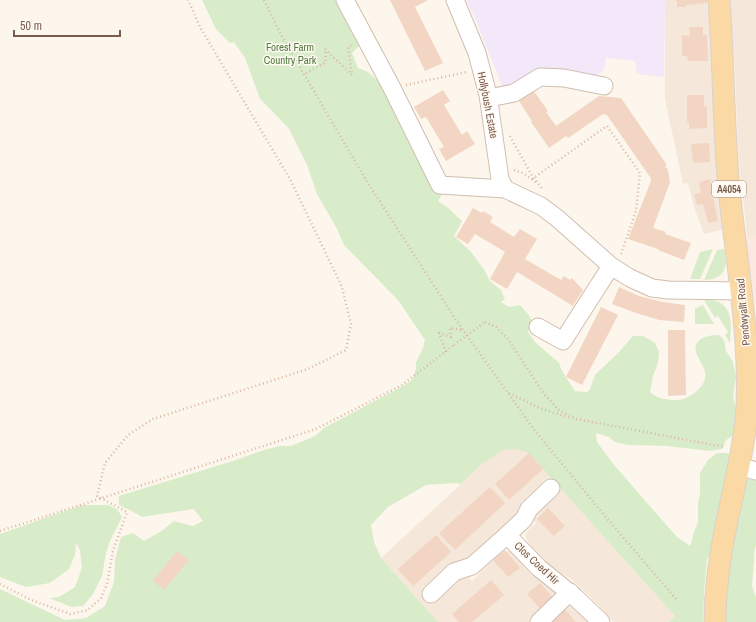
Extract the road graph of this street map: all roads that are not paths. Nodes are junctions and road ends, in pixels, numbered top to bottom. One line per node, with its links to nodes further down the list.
1 (345, 0): 6 (street)
2 (455, 0): 5 (street, Hollybush Estate)
3 (719, 0): 8 (main road, Pendwyallt Road / A4054)
4 (604, 86): 5 (street)
5 (489, 98): 6 (street, Hollybush Estate)
6 (505, 189): 7 (street)
7 (613, 268): 8 (street); 9 (street)
8 (742, 291): 10 (main road, Pendwyallt Road / A4054)
9 (538, 327)
10 (752, 406): 11 (main road, Pendwyallt Road / A4054)
11 (745, 462): 18 (main road, Pendwyallt Road / A4054)
12 (551, 488): 13 (street)
13 (507, 535): 14 (street, Clos Coed Hir); 15 (street, Clos Coed Hir)
14 (570, 592): 16 (street); 17 (street, Clos Coed Hir)
15 (431, 594)
16 (539, 622)
17 (601, 622)
18 (715, 622)

